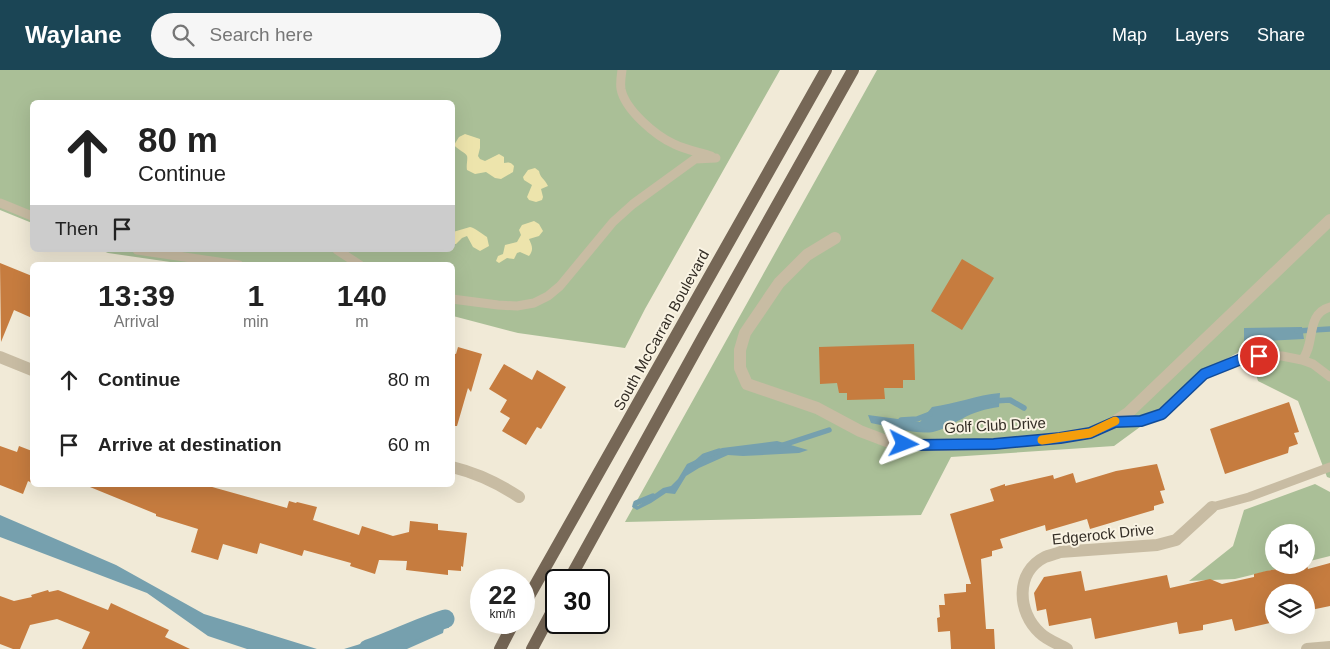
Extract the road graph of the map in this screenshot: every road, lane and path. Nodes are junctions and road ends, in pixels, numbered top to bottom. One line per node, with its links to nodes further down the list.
1 (622, 70): 12 (lane)
2 (826, 70): 24 (main road, South McCarran Boulevard)
3 (853, 70): 23 (main road)
4 (0, 203): 5 (lane)
5 (30, 215)
6 (1330, 220): 18 (street, Golf Club Drive)
7 (835, 238): 18 (street, Golf Club Drive)
8 (151, 252): 10 (lane)
9 (341, 252): 11 (lane)
10 (219, 262)
11 (356, 262)
12 (455, 299)
13 (1330, 307): 15 (lane)
14 (0, 357): 16 (street)
15 (1302, 360): 17 (lane); 18 (lane)
16 (30, 369)
17 (1330, 377)
18 (1115, 422)
19 (1330, 467): 22 (lane)
20 (455, 468): 21 (street)
21 (519, 497)
22 (1212, 507): 30 (street, Edgerock Drive)
23 (575, 569)
24 (535, 586)
25 (545, 625): 29 (main road)
26 (508, 634): 28 (main road)
27 (1330, 647): 31 (street)
28 (500, 649)
29 (532, 649)
30 (1067, 649)
31 (1307, 649)

